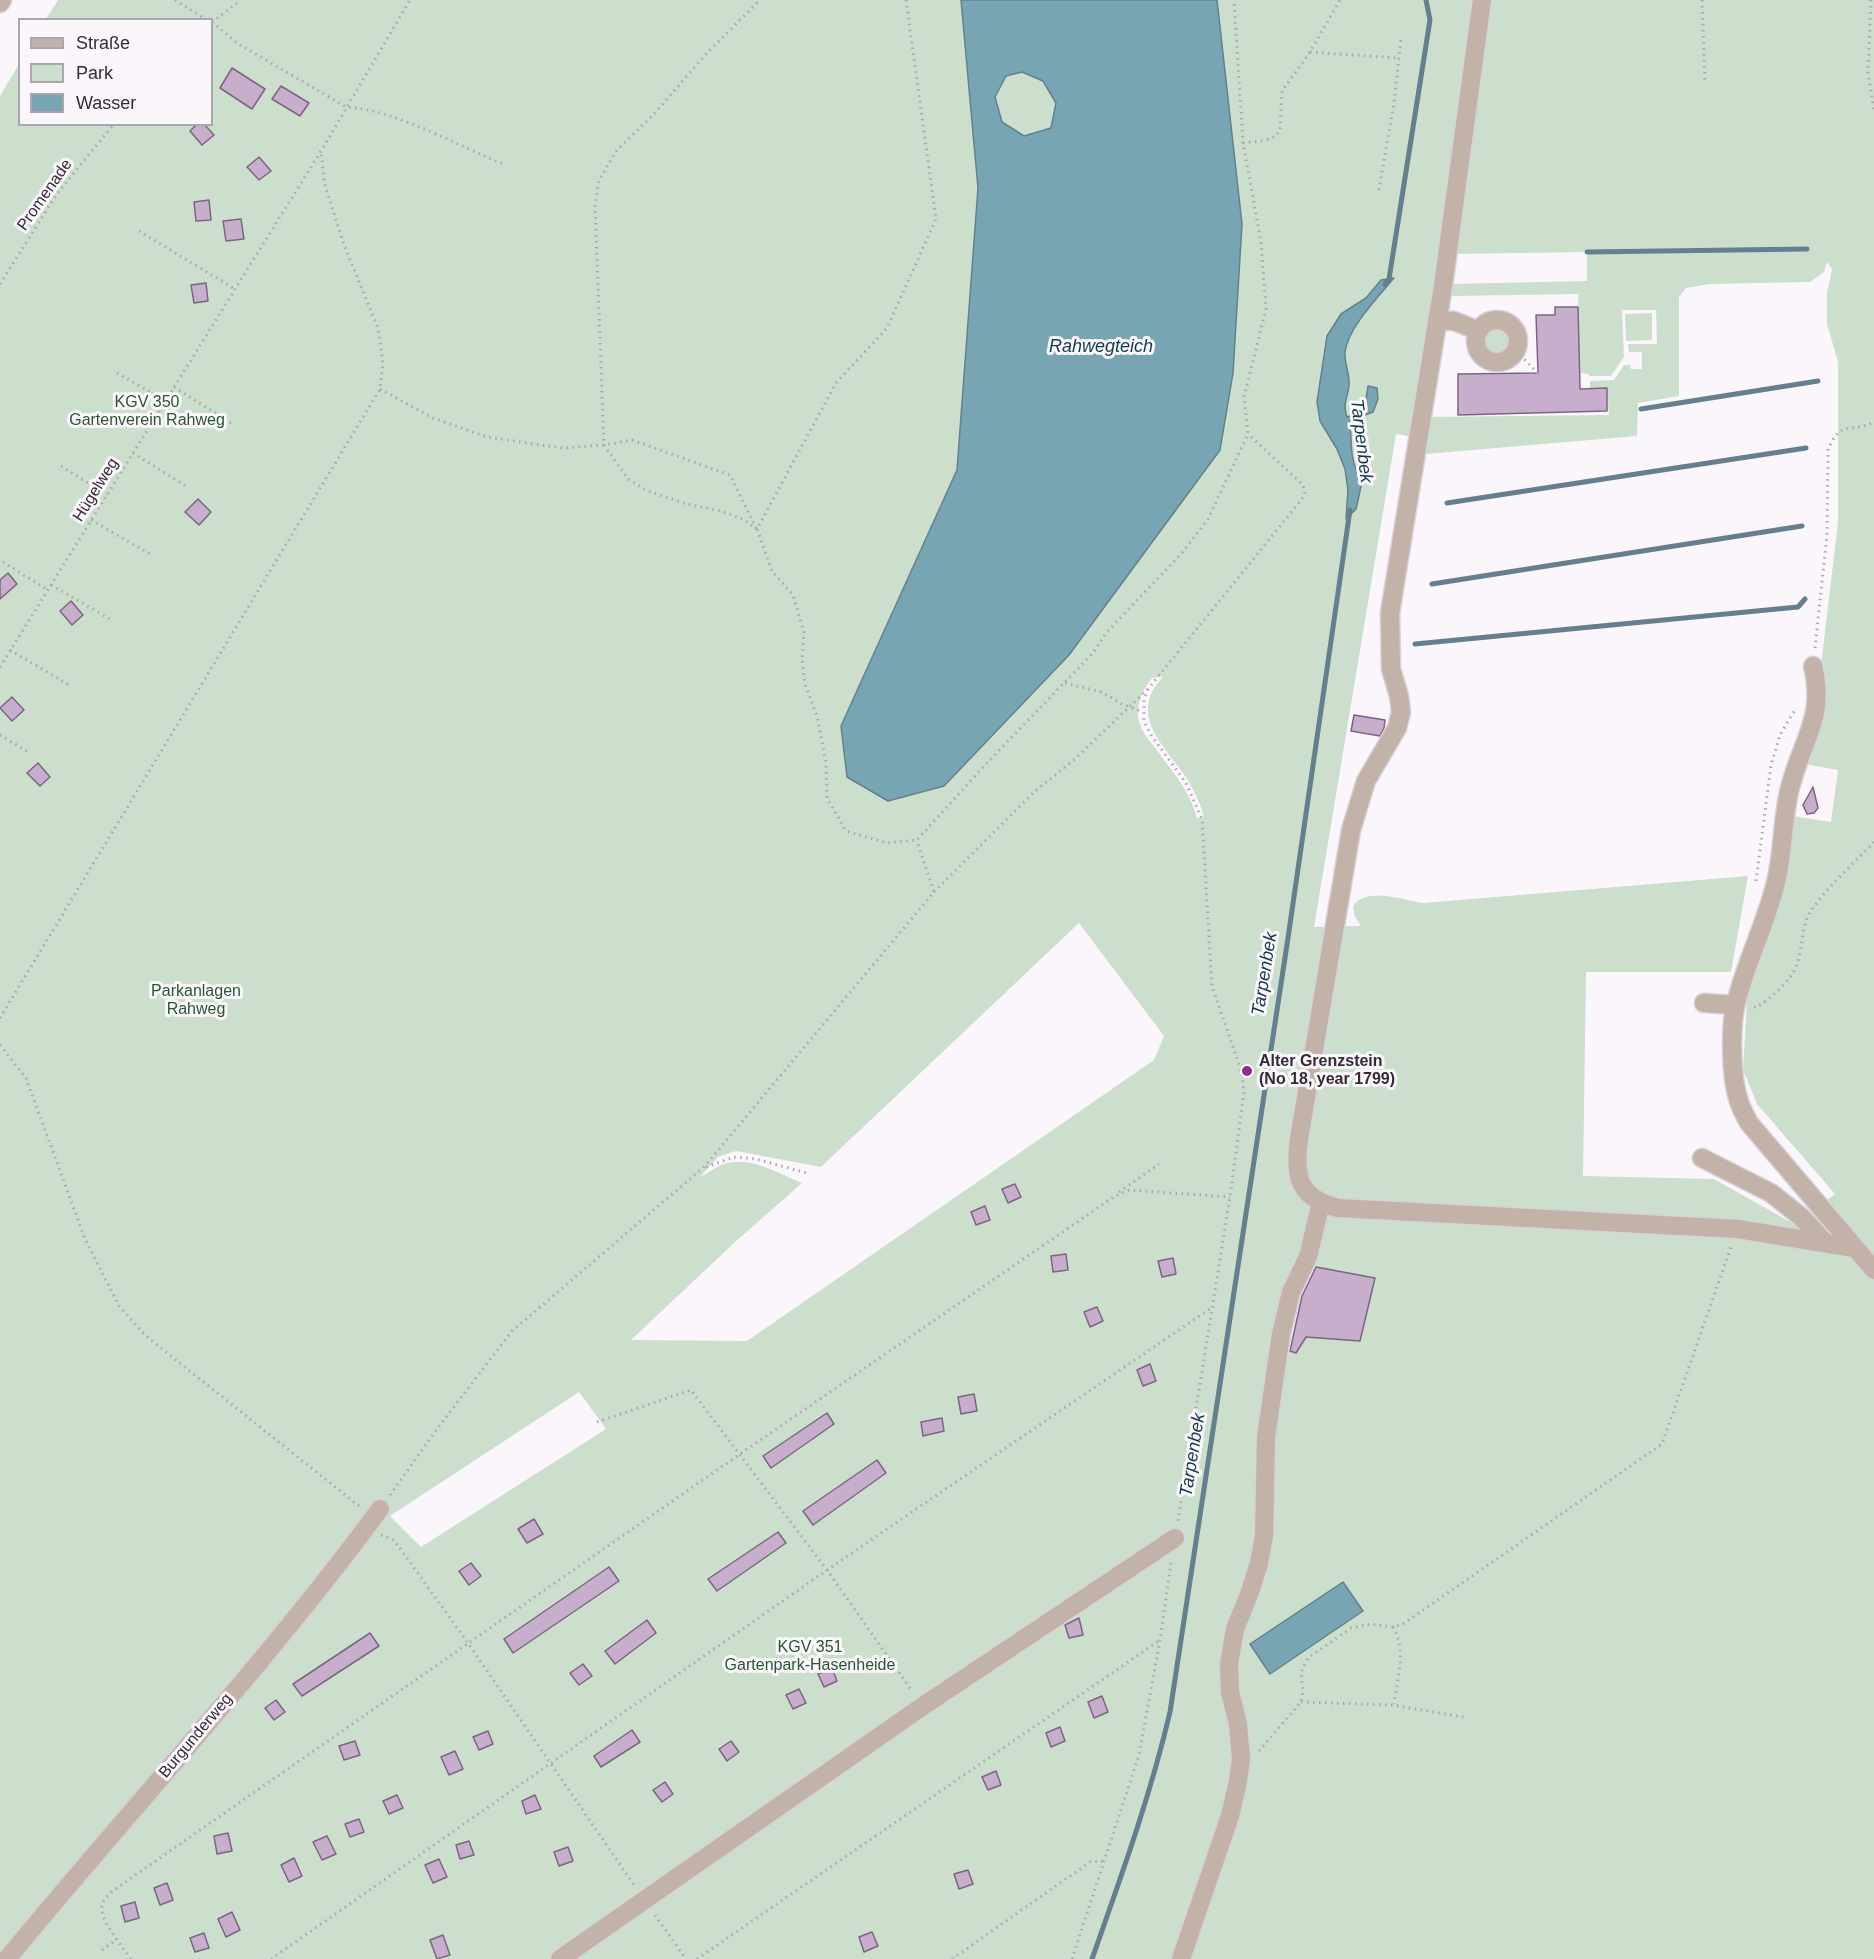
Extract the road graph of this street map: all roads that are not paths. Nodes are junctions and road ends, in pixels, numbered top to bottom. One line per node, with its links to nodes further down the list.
1 (1482, 0): 2 (street)
2 (1437, 320): 3 (street); 8 (street)
3 (1479, 331): 3 (street)
4 (1814, 666): 6 (street)
5 (1704, 1003): 6 (street)
6 (1735, 1005): 10 (street)
7 (1702, 1158): 9 (street)
8 (1321, 1202): 9 (street); 15 (street)
9 (1824, 1241): 10 (street)
10 (1867, 1257)
11 (373, 1518): 13 (street, Burgunderweg)
12 (1175, 1538): 14 (street)
13 (7, 1959)
14 (560, 1959)
15 (1181, 1959)

